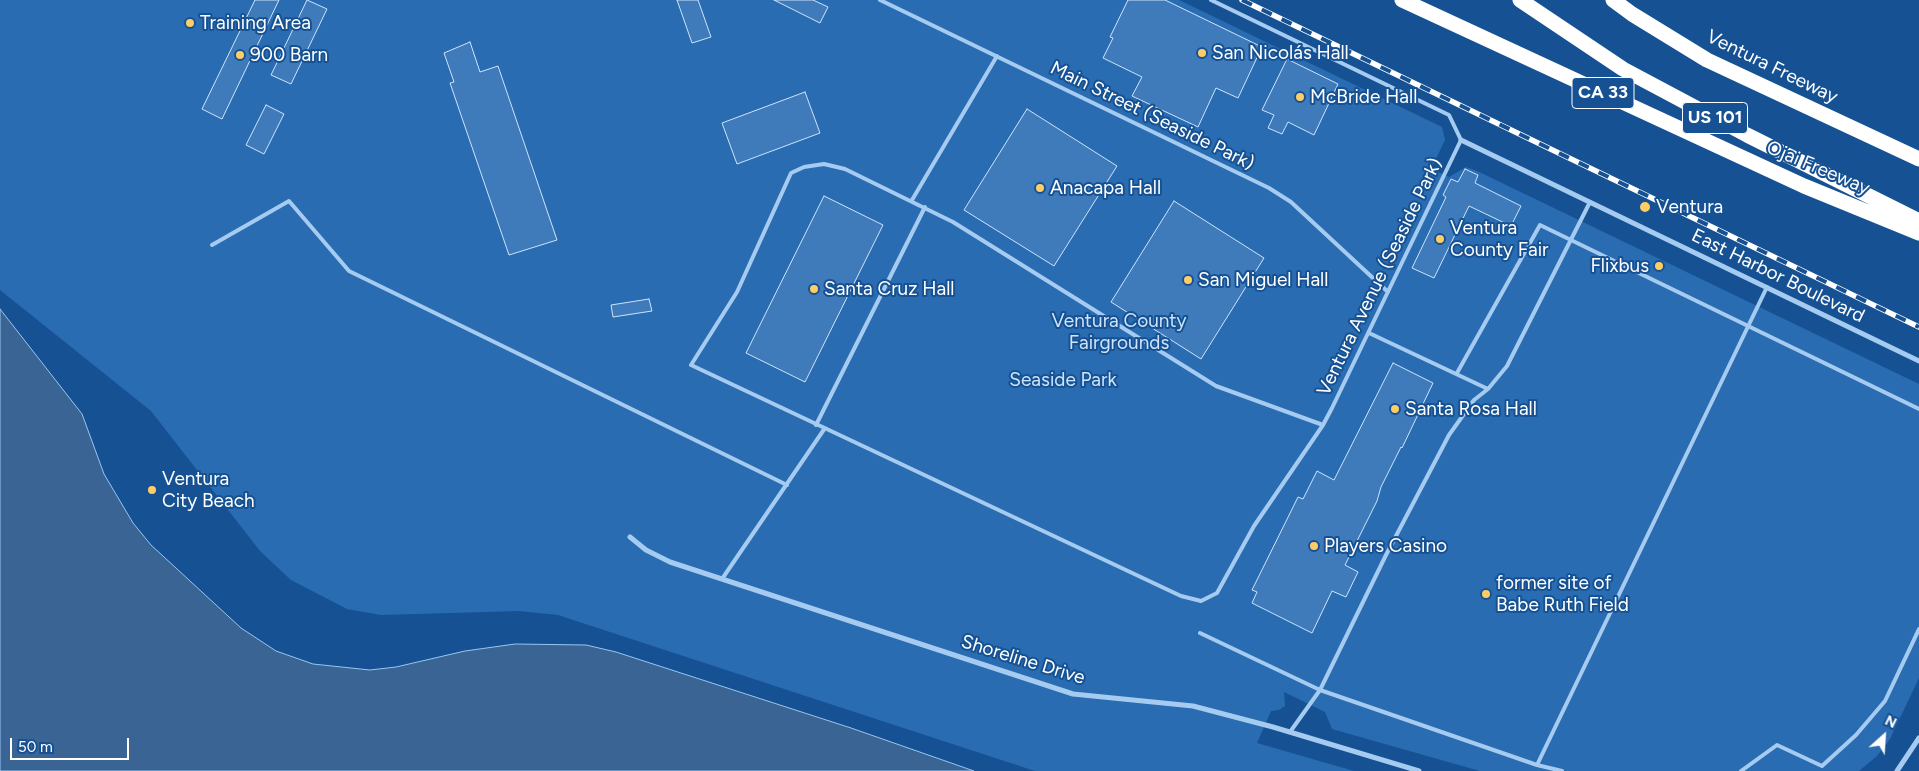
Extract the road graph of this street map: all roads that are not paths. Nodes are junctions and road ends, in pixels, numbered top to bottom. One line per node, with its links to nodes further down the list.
1 (880, 0): 6 (lane, Main Street (Seaside Park))
2 (1211, 0): 7 (lane)
3 (1402, 0): 13 (highway, Ojai Freeway / CA 33)
4 (1520, 0): 12 (highway, US 101)
5 (1613, 0): 8 (highway, Ventura Freeway / US 101)
6 (997, 56): 9 (lane); 17 (lane, Main Street (Seaside Park))
7 (1461, 140): 10 (street, East Harbor Boulevard); 17 (lane, Ventura Avenue (Seaside Park))
8 (1919, 159)
9 (912, 200): 11 (lane); 24 (lane, Ventura Avenue (Seaside Park))
10 (1590, 202): 14 (lane); 16 (street, East Harbor Boulevard)
11 (925, 207): 24 (lane); 25 (lane)
12 (1919, 221)
13 (1919, 233)
14 (1571, 239): 18 (lane); 21 (lane); 22 (lane)
15 (212, 245): 27 (lane)
16 (1767, 287): 18 (lane); 20 (street, East Harbor Boulevard)
17 (1388, 292): 19 (lane, Ventura Avenue (Seaside Park))
18 (1748, 326): 23 (lane); 35 (lane)
19 (1369, 332): 21 (lane); 25 (lane, Ventura Avenue (Seaside Park))
20 (1919, 361)
21 (1457, 373): 22 (lane)
22 (1488, 388): 32 (lane)
23 (1919, 410)
24 (816, 425): 26 (lane, Ventura Avenue (Seaside Park))
25 (1323, 425): 26 (lane, Ventura Avenue (Seaside Park))
26 (825, 428): 27 (lane)
27 (787, 484): 29 (lane)
28 (630, 536): 29 (street, Shoreline Drive)
29 (722, 579): 33 (street, Shoreline Drive)
30 (1919, 630): 38 (lane)
31 (1200, 633): 32 (lane)
32 (1320, 690): 33 (lane); 35 (lane)
33 (1290, 732): 36 (street, Shoreline Drive)
34 (1919, 738): 39 (street)
35 (1537, 765): 37 (lane)
36 (1420, 771)
37 (1562, 771)
38 (1741, 771)
39 (1897, 771)

